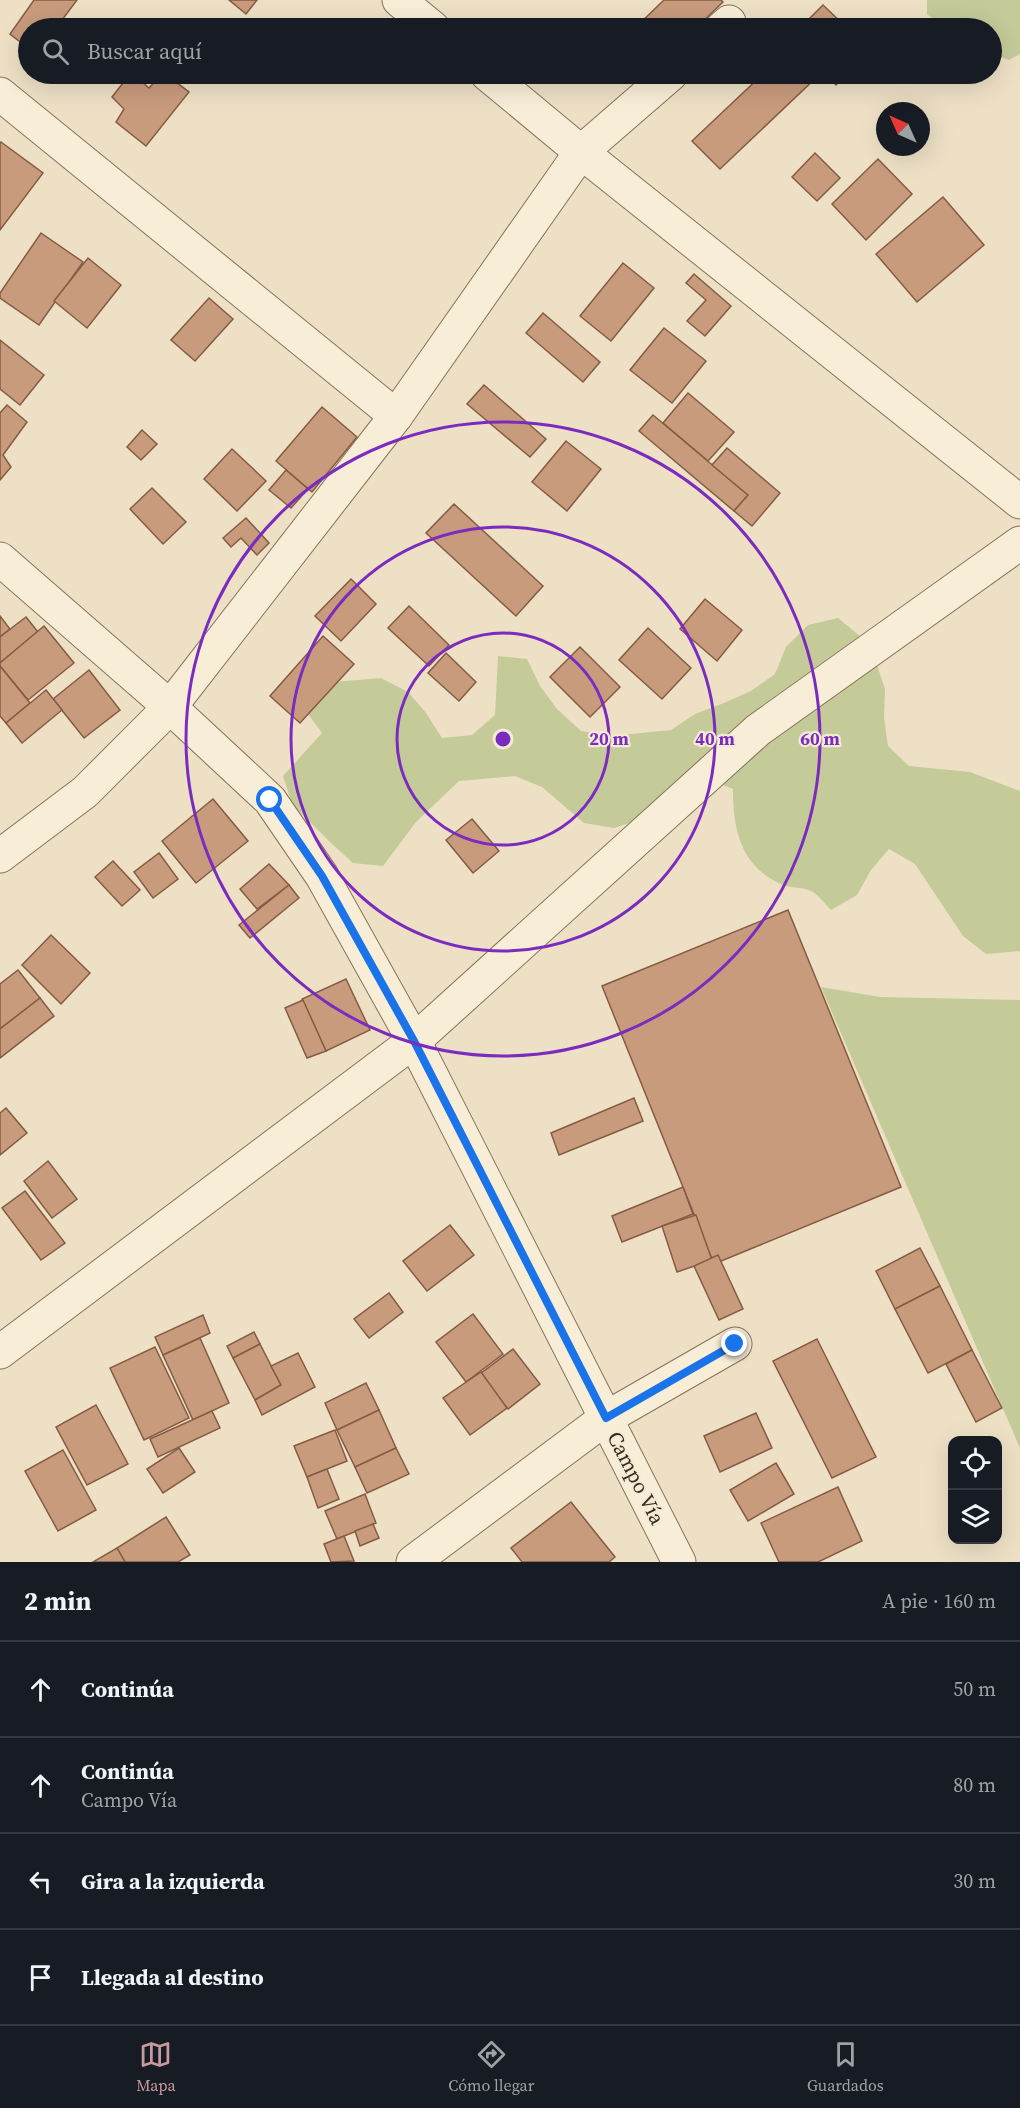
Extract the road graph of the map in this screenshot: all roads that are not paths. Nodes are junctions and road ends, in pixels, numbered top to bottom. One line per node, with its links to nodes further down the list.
1 (399, 0): 2 (street)
2 (421, 18)
3 (499, 84): 6 (street)
4 (659, 84): 6 (street)
5 (0, 94): 7 (street)
6 (581, 152): 7 (street); 8 (street)
7 (396, 416): 11 (street)
8 (1020, 502)
9 (1020, 543): 13 (street)
10 (0, 559): 11 (street, Campo Vía)
11 (170, 707): 12 (street); 13 (street, Campo Vía)
12 (0, 856)
13 (414, 1041): 15 (street); 16 (street, Campo Vía)
14 (735, 1344): 16 (street)
15 (0, 1352)
16 (606, 1418): 17 (street); 18 (street, Campo Vía)
17 (412, 1562)
18 (679, 1562)

